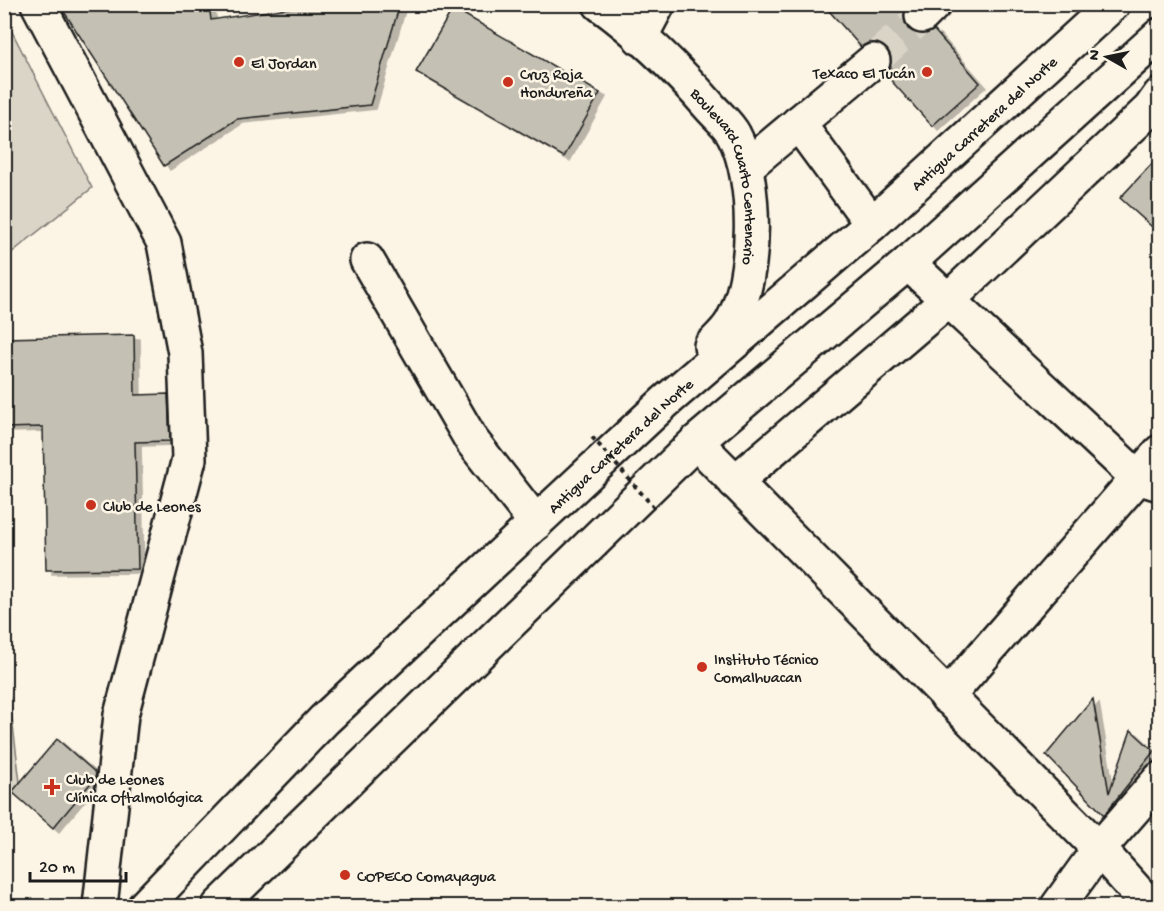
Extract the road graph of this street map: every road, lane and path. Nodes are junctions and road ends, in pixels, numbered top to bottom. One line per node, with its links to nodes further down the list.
1 (38, 4): 26 (main road)
2 (600, 4): 5 (main road, Boulevard Cuarto Centenario)
3 (658, 4): 5 (main road)
4 (1113, 4): 11 (main road, Antigua Carretera del Norte)
5 (640, 38): 10 (main road, Boulevard Cuarto Centenario)
6 (1157, 43): 13 (main road)
7 (873, 61): 9 (main road)
8 (1160, 95): 14 (main road)
9 (798, 123): 10 (main road); 11 (main road)
10 (747, 166): 15 (main road, Boulevard Cuarto Centenario)
11 (872, 224): 15 (main road, Antigua Carretera del Norte)
12 (367, 260): 22 (main road)
13 (908, 262): 14 (main road); 17 (main road)
14 (948, 300): 19 (main road); 20 (main road)
15 (665, 402): 22 (main road, Antigua Carretera del Norte)
16 (592, 437): 21 (path, bridge)
17 (696, 442): 20 (main road); 28 (main road)
18 (1160, 452): 19 (main road)
19 (1148, 481): 23 (main road)
20 (735, 482): 23 (main road)
21 (657, 511)
22 (536, 524): 27 (main road, Antigua Carretera del Norte)
23 (947, 697): 25 (main road)
24 (1160, 779): 25 (main road)
25 (1099, 849): 29 (main road); 30 (main road)
26 (100, 906)
27 (145, 906)
28 (219, 906)
29 (1058, 906)
30 (1150, 906)

